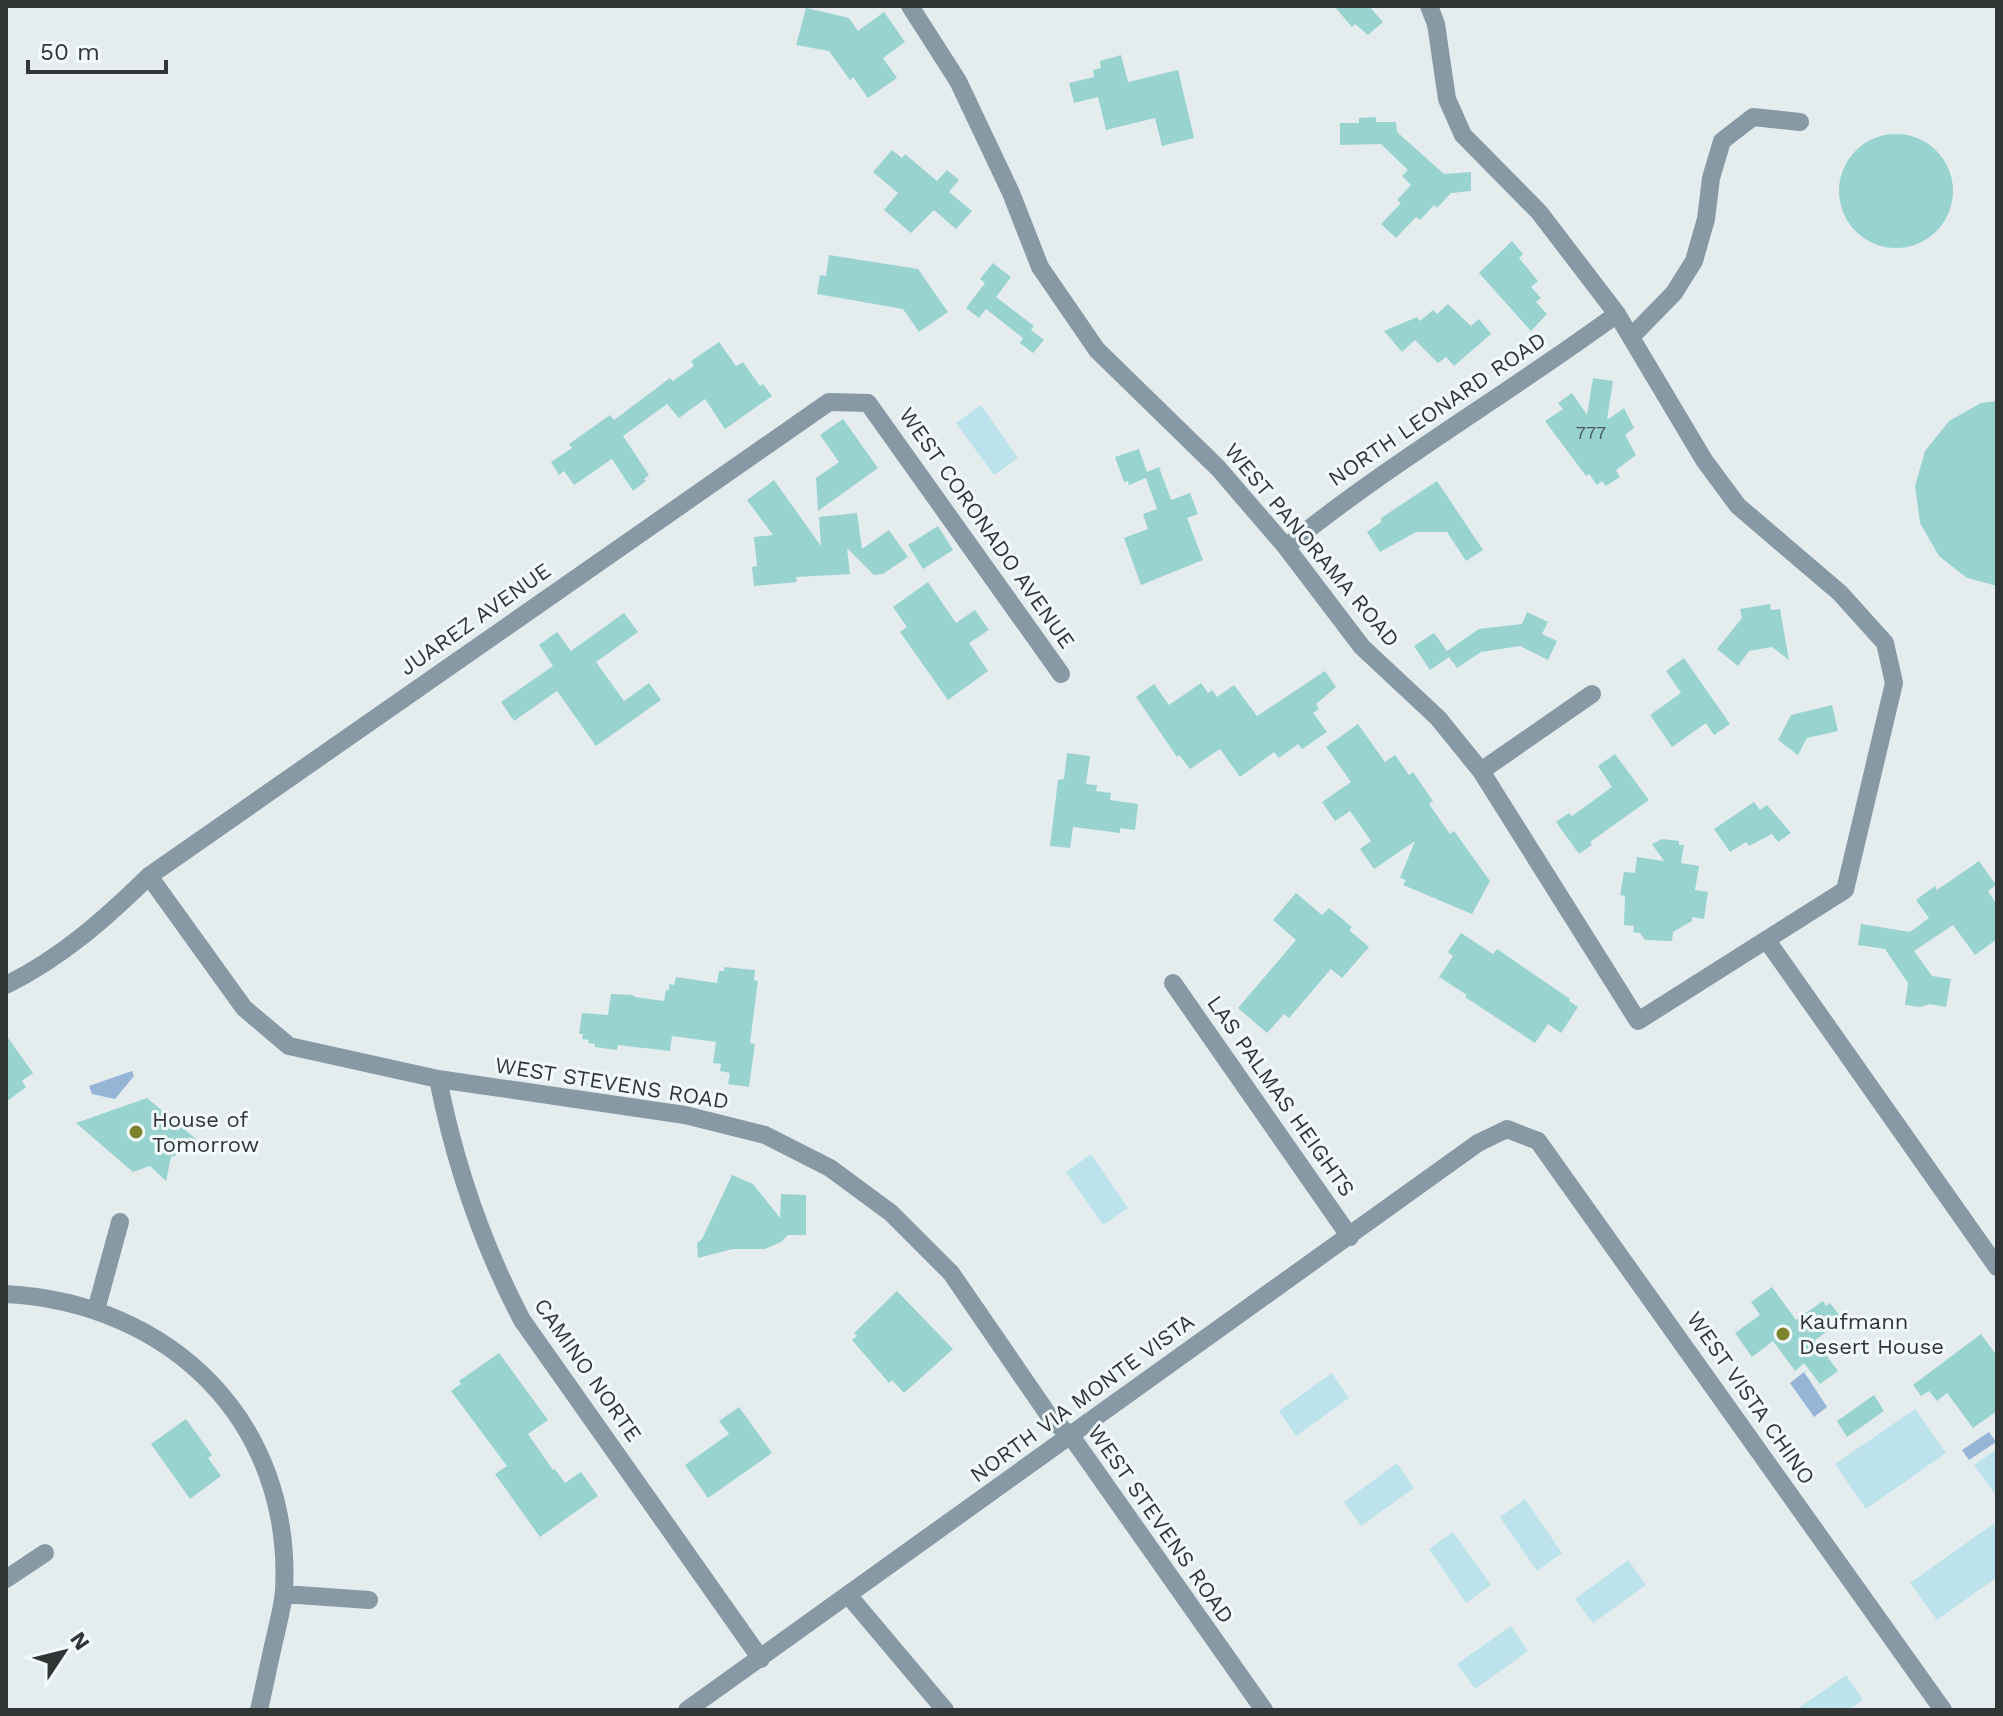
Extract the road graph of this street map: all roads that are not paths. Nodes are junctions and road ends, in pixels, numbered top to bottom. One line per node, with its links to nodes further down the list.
1 (910, 6): 7 (street, WEST PANORAMA ROAD)
2 (1429, 6): 4 (street)
3 (1800, 122): 5 (street)
4 (1617, 314): 5 (street); 7 (street, NORTH LEONARD ROAD)
5 (1631, 337): 12 (street)
6 (829, 402): 8 (street, WEST CORONADO AVENUE); 11 (street, JUAREZ AVENUE)
7 (1286, 547): 10 (street, WEST PANORAMA ROAD)
8 (1061, 674)
9 (1592, 694): 10 (street)
10 (1481, 771): 12 (street, WEST PANORAMA ROAD)
11 (149, 876): 14 (street, JUAREZ AVENUE); 15 (street, WEST STEVENS ROAD)
12 (1768, 942): 19 (street)
13 (1173, 983): 18 (street, LAS PALMAS HEIGHTS)
14 (6, 985)
15 (438, 1079): 22 (street, WEST STEVENS ROAD); 28 (street, CAMINO NORTE)
16 (1507, 1129): 18 (street, NORTH VIA MONTE VISTA); 33 (street, WEST VISTA CHINO)
17 (120, 1222): 21 (street)
18 (1350, 1237): 22 (street, NORTH VIA MONTE VISTA)
19 (1997, 1267)
20 (6, 1294): 21 (street)
21 (96, 1310): 25 (street)
22 (1071, 1436): 26 (street, NORTH VIA MONTE VISTA); 32 (street, WEST STEVENS ROAD)
23 (45, 1553): 24 (street)
24 (6, 1579)
25 (284, 1594): 27 (street); 29 (street)
26 (849, 1596): 28 (street, NORTH VIA MONTE VISTA); 31 (street)
27 (369, 1600)
28 (761, 1659): 30 (street, NORTH VIA MONTE VISTA)
29 (259, 1710)
30 (687, 1710)
31 (945, 1710)
32 (1264, 1710)
33 (1943, 1710)

